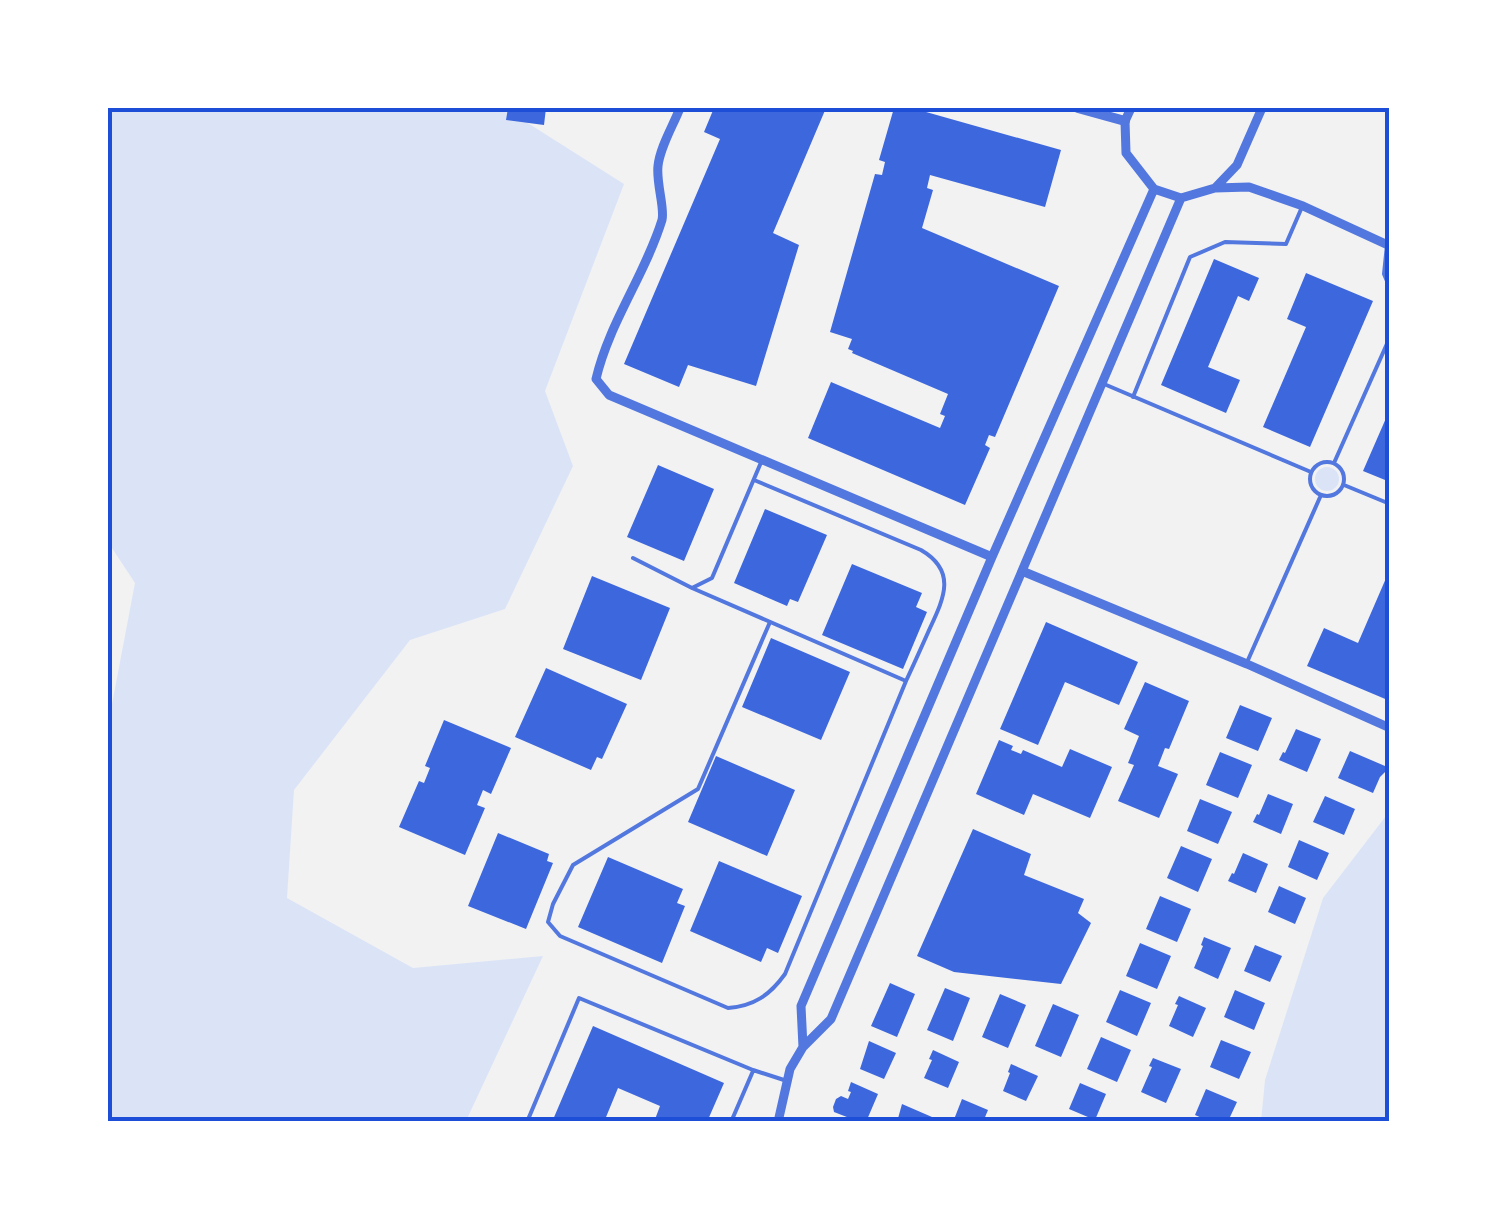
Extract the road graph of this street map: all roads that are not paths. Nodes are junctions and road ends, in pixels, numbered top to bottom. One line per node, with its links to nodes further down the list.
1 (680, 108): 15 (street)
2 (1078, 108): 5 (street)
3 (1131, 108): 5 (street)
4 (1262, 108): 6 (street)
5 (1125, 122): 7 (street)
6 (1216, 188): 8 (street); 9 (street)
7 (1154, 189): 8 (street); 23 (street)
8 (1181, 198): 13 (street)
9 (1303, 206): 10 (street); 14 (lane)
10 (1388, 245): 11 (lane)
11 (1390, 288)
12 (1390, 337): 16 (lane)
13 (1102, 384): 14 (lane); 24 (street)
14 (1132, 397): 17 (lane)
15 (762, 460): 18 (lane); 23 (street)
16 (1334, 463): 17 (lane); 19 (lane)
17 (1312, 472): 20 (lane)
18 (754, 480): 25 (lane); 28 (lane)
19 (1344, 484): 20 (lane); 21 (lane)
20 (1321, 495): 27 (lane)
21 (1390, 504)
22 (633, 558): 25 (lane)
23 (992, 558): 30 (street)
24 (1022, 571): 27 (street); 30 (street)
25 (692, 588): 26 (lane)
26 (770, 622): 28 (lane); 28 (lane)
27 (1247, 664): 29 (street)
28 (906, 682)
29 (1390, 728)
30 (804, 1047): 32 (street)
31 (753, 1070): 32 (lane); 33 (lane); 34 (lane)
32 (788, 1080): 35 (street)
33 (528, 1122)
34 (731, 1122)
35 (778, 1122)

